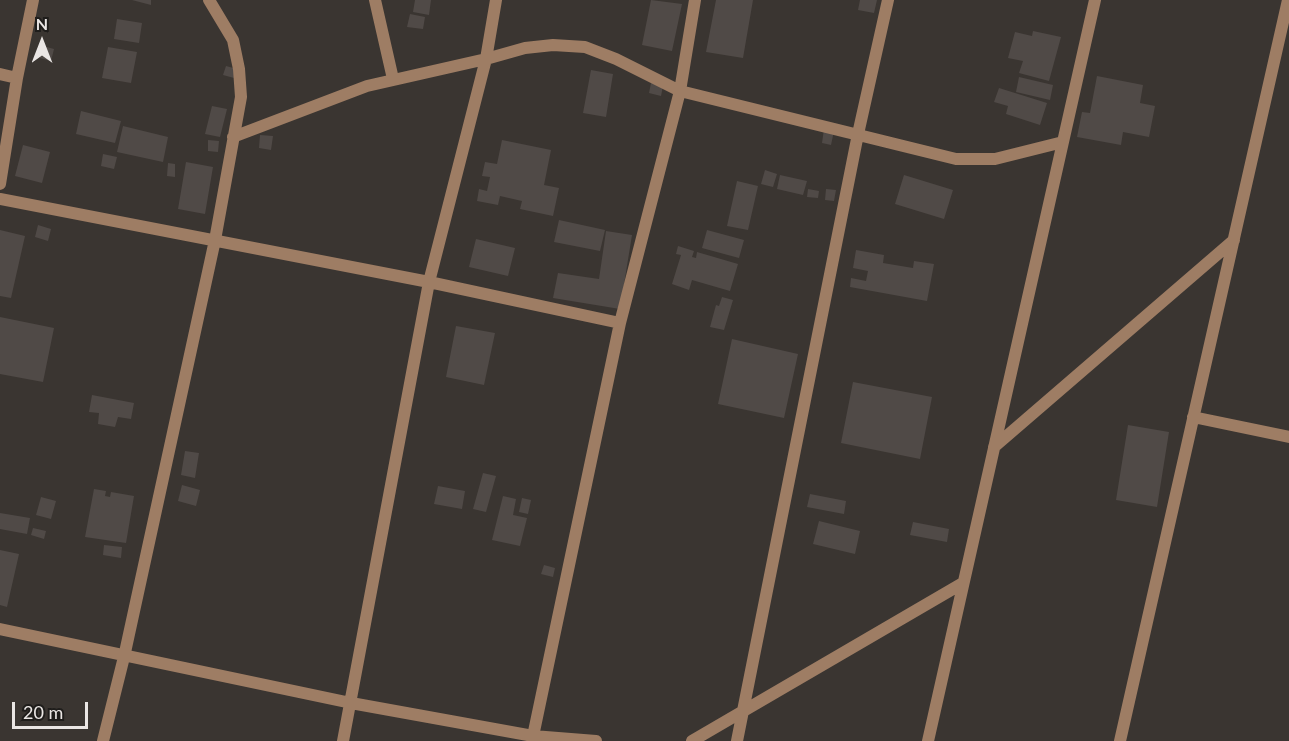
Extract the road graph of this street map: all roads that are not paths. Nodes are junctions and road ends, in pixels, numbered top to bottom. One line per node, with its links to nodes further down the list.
1 (33, 0): 11 (street)
2 (209, 0): 15 (street)
3 (375, 0): 12 (street)
4 (496, 0): 9 (street)
5 (695, 0): 13 (street)
6 (888, 0): 14 (street)
7 (1095, 0): 16 (street)
8 (1288, 0): 20 (street)
9 (486, 59): 12 (street); 13 (street); 21 (street)
10 (0, 74): 11 (street)
11 (17, 78): 17 (street)
12 (393, 79): 15 (street)
13 (680, 91): 14 (street); 22 (street)
14 (858, 134): 16 (street); 30 (street)
15 (233, 137): 19 (street)
16 (1063, 142): 25 (street)
17 (0, 184)
18 (0, 199): 19 (street)
19 (215, 240): 21 (street); 28 (street)
20 (1234, 240): 23 (street); 25 (street)
21 (429, 282): 22 (street); 29 (street)
22 (621, 323): 31 (street)
23 (1193, 417): 24 (street); 38 (street)
24 (1289, 437)
25 (994, 447): 26 (street)
26 (963, 583): 30 (street); 37 (street)
27 (0, 629): 28 (street)
28 (124, 657): 29 (street); 32 (street)
29 (351, 703): 31 (street); 33 (street)
30 (742, 712): 35 (street); 36 (street)
31 (532, 739): 34 (street)
32 (103, 741)
33 (343, 741)
34 (596, 741)
35 (692, 741)
36 (737, 741)
37 (928, 741)
38 (1120, 741)

